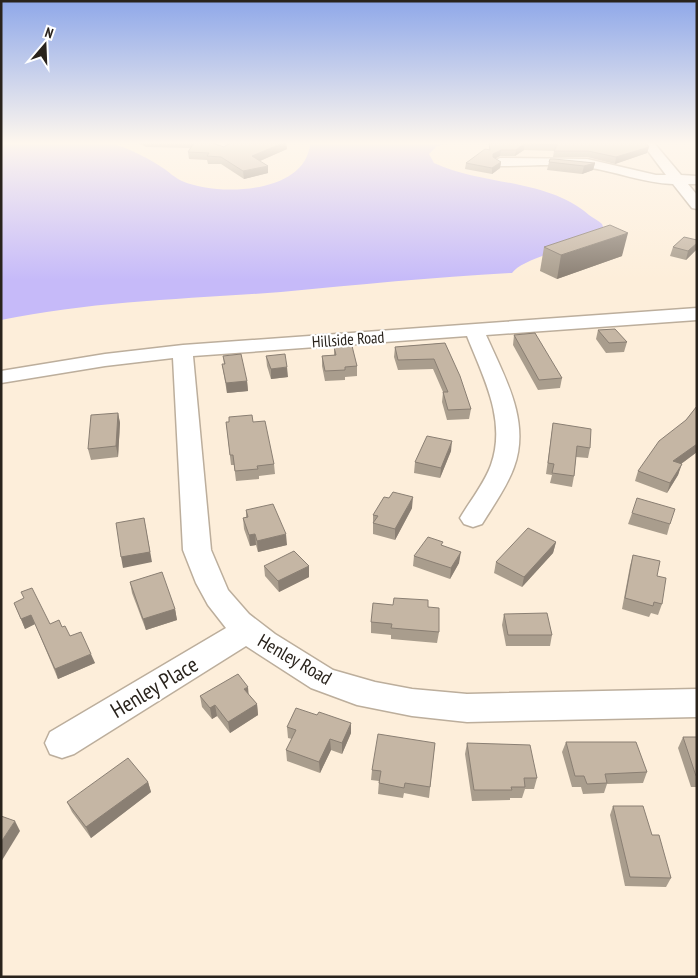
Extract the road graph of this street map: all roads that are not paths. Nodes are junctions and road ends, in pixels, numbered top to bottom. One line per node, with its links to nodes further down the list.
1 (683, 189): 2 (street)
2 (697, 205)
3 (697, 314): 4 (street, Hillside Road)
4 (474, 330): 5 (street, Hillside Road); 7 (street)
5 (183, 352): 6 (street, Hillside Road); 8 (street, Henley Road)
6 (1, 377)
7 (473, 518)
8 (246, 631): 9 (street, Henley Road); 10 (street, Henley Place)
9 (697, 703)
10 (62, 743)

